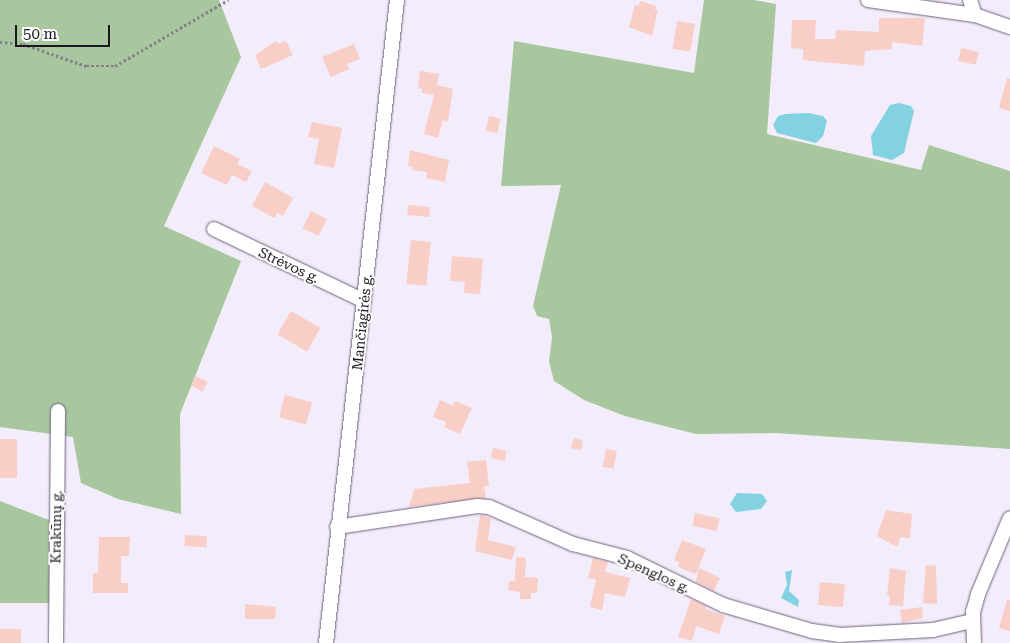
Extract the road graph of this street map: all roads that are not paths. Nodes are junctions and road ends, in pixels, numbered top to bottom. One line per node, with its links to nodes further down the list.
1 (397, 0): 7 (street, Mančiagirės g.)
2 (868, 0): 4 (street)
3 (970, 0): 4 (street)
4 (975, 15): 5 (street)
5 (1010, 27)
6 (214, 230): 7 (street, Strėvos g.)
7 (364, 301): 10 (street, Mančiagirės g.)
8 (58, 411): 12 (street, Krakūnų g.)
9 (1010, 518): 11 (street)
10 (337, 527): 11 (street, Spenglos g.); 13 (street, Mančiagirės g.)
11 (972, 621): 14 (street)
12 (56, 643)
13 (326, 643)
14 (974, 643)

